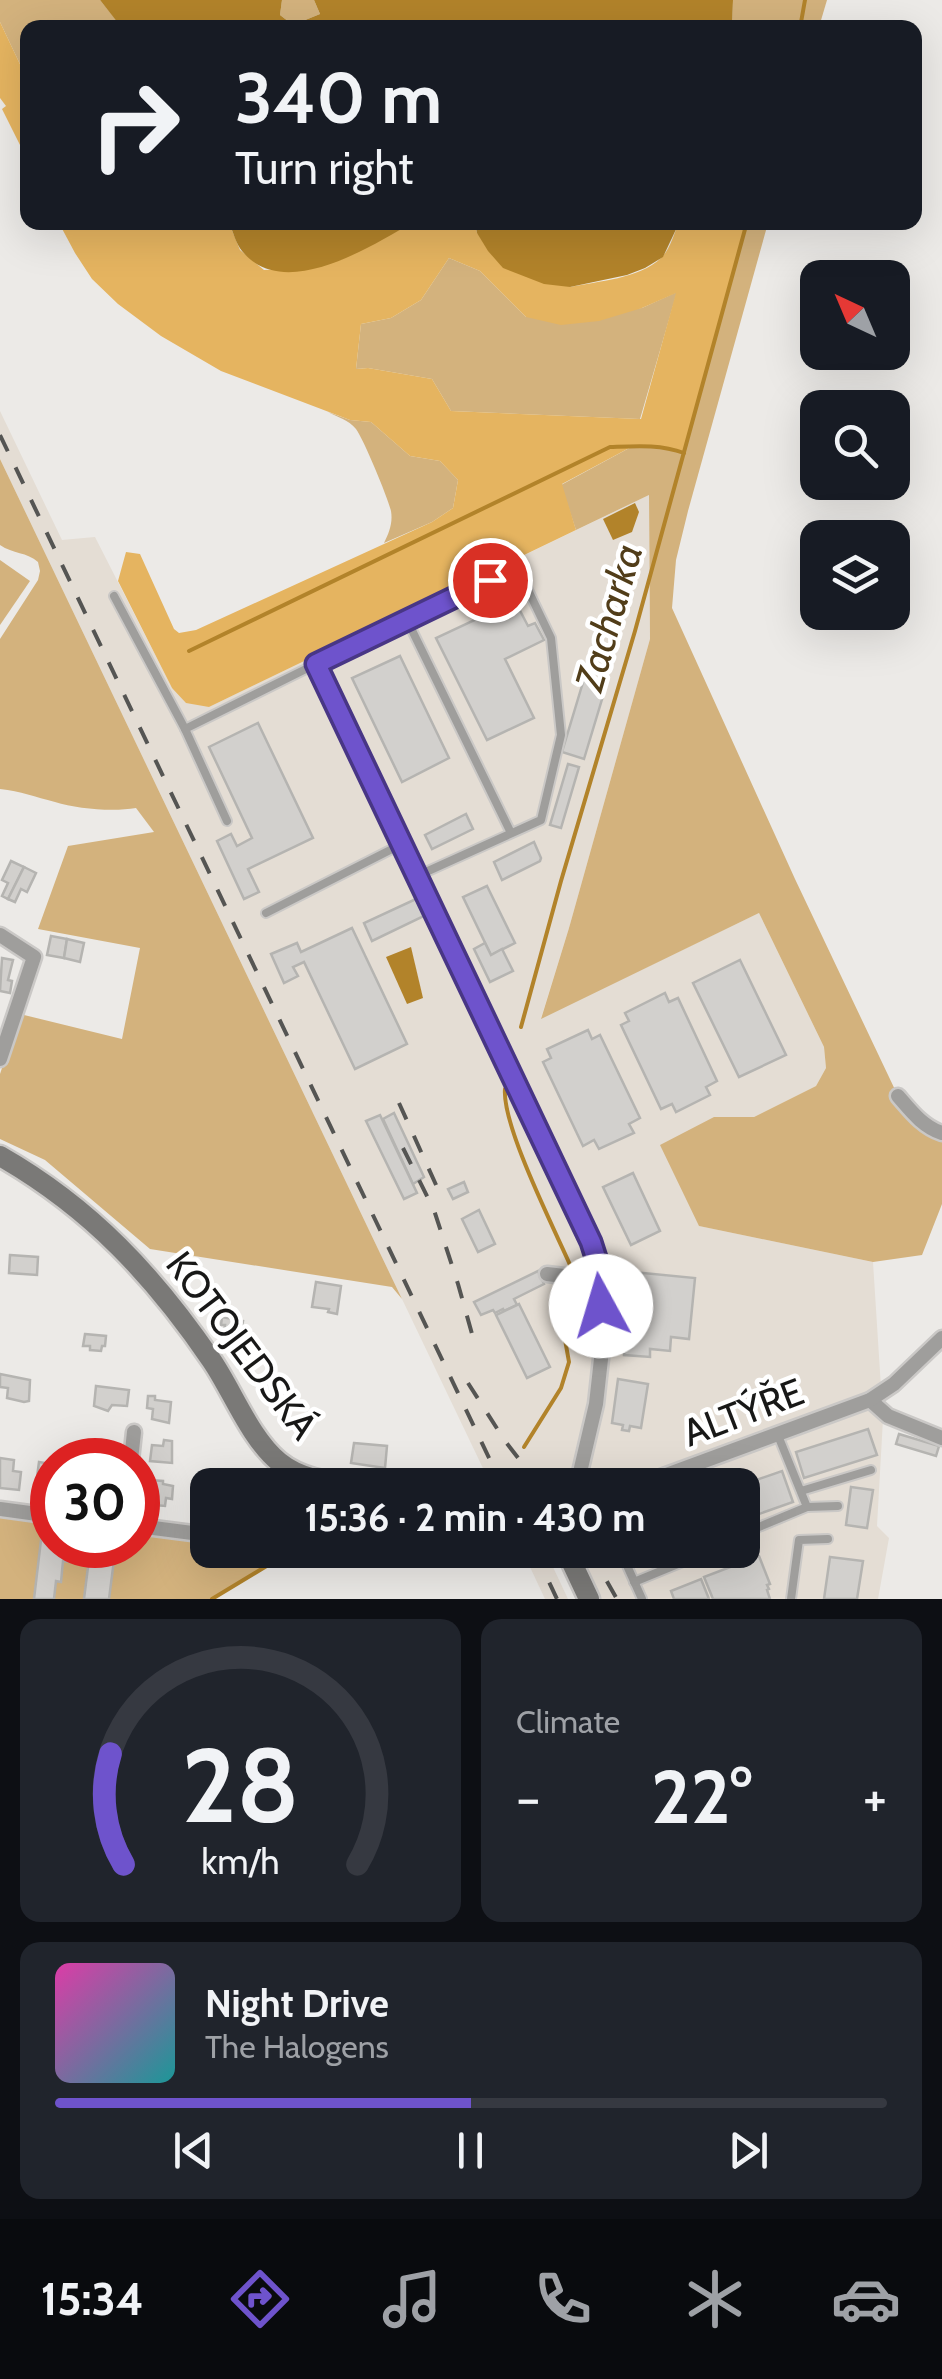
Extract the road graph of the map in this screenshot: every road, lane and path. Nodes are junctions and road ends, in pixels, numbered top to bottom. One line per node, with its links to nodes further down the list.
1 (114, 596): 4 (lane)
2 (407, 620): 3 (lane); 6 (lane); 6 (lane)
3 (316, 664): 4 (lane); 7 (lane)
4 (185, 729): 5 (lane)
5 (227, 821)
6 (510, 833): 8 (lane)
7 (402, 844): 8 (lane); 9 (lane)
8 (417, 876): 15 (lane)
9 (266, 913)
10 (0, 935): 11 (street)
11 (0, 1059)
12 (898, 1096): 13 (street)
13 (942, 1133)
14 (0, 1156): 24 (main road, KOTOJEDSKÁ)
15 (598, 1264): 17 (street)
16 (547, 1274): 17 (street)
17 (598, 1280): 25 (street)
18 (942, 1338): 19 (street, ALTÝŘE)
19 (870, 1400): 21 (street, ALTÝŘE); 23 (street)
20 (134, 1432): 22 (street)
21 (777, 1433): 26 (street, ALTÝŘE); 28 (lane)
22 (133, 1438)
23 (942, 1438)
24 (287, 1468)
25 (581, 1468)
26 (685, 1468)
27 (872, 1470): 28 (lane)
28 (801, 1491): 30 (lane)
29 (838, 1506): 30 (lane)
30 (807, 1507): 33 (lane)
31 (0, 1509): 32 (street)
32 (30, 1513)
33 (760, 1527)
34 (160, 1529): 35 (street)
35 (190, 1533)
36 (828, 1540): 43 (lane)
37 (574, 1568): 41 (main road)
38 (628, 1568): 40 (lane)
39 (668, 1568): 40 (lane)
40 (634, 1582): 42 (lane)
41 (589, 1599)
42 (642, 1599)
43 (791, 1599)

